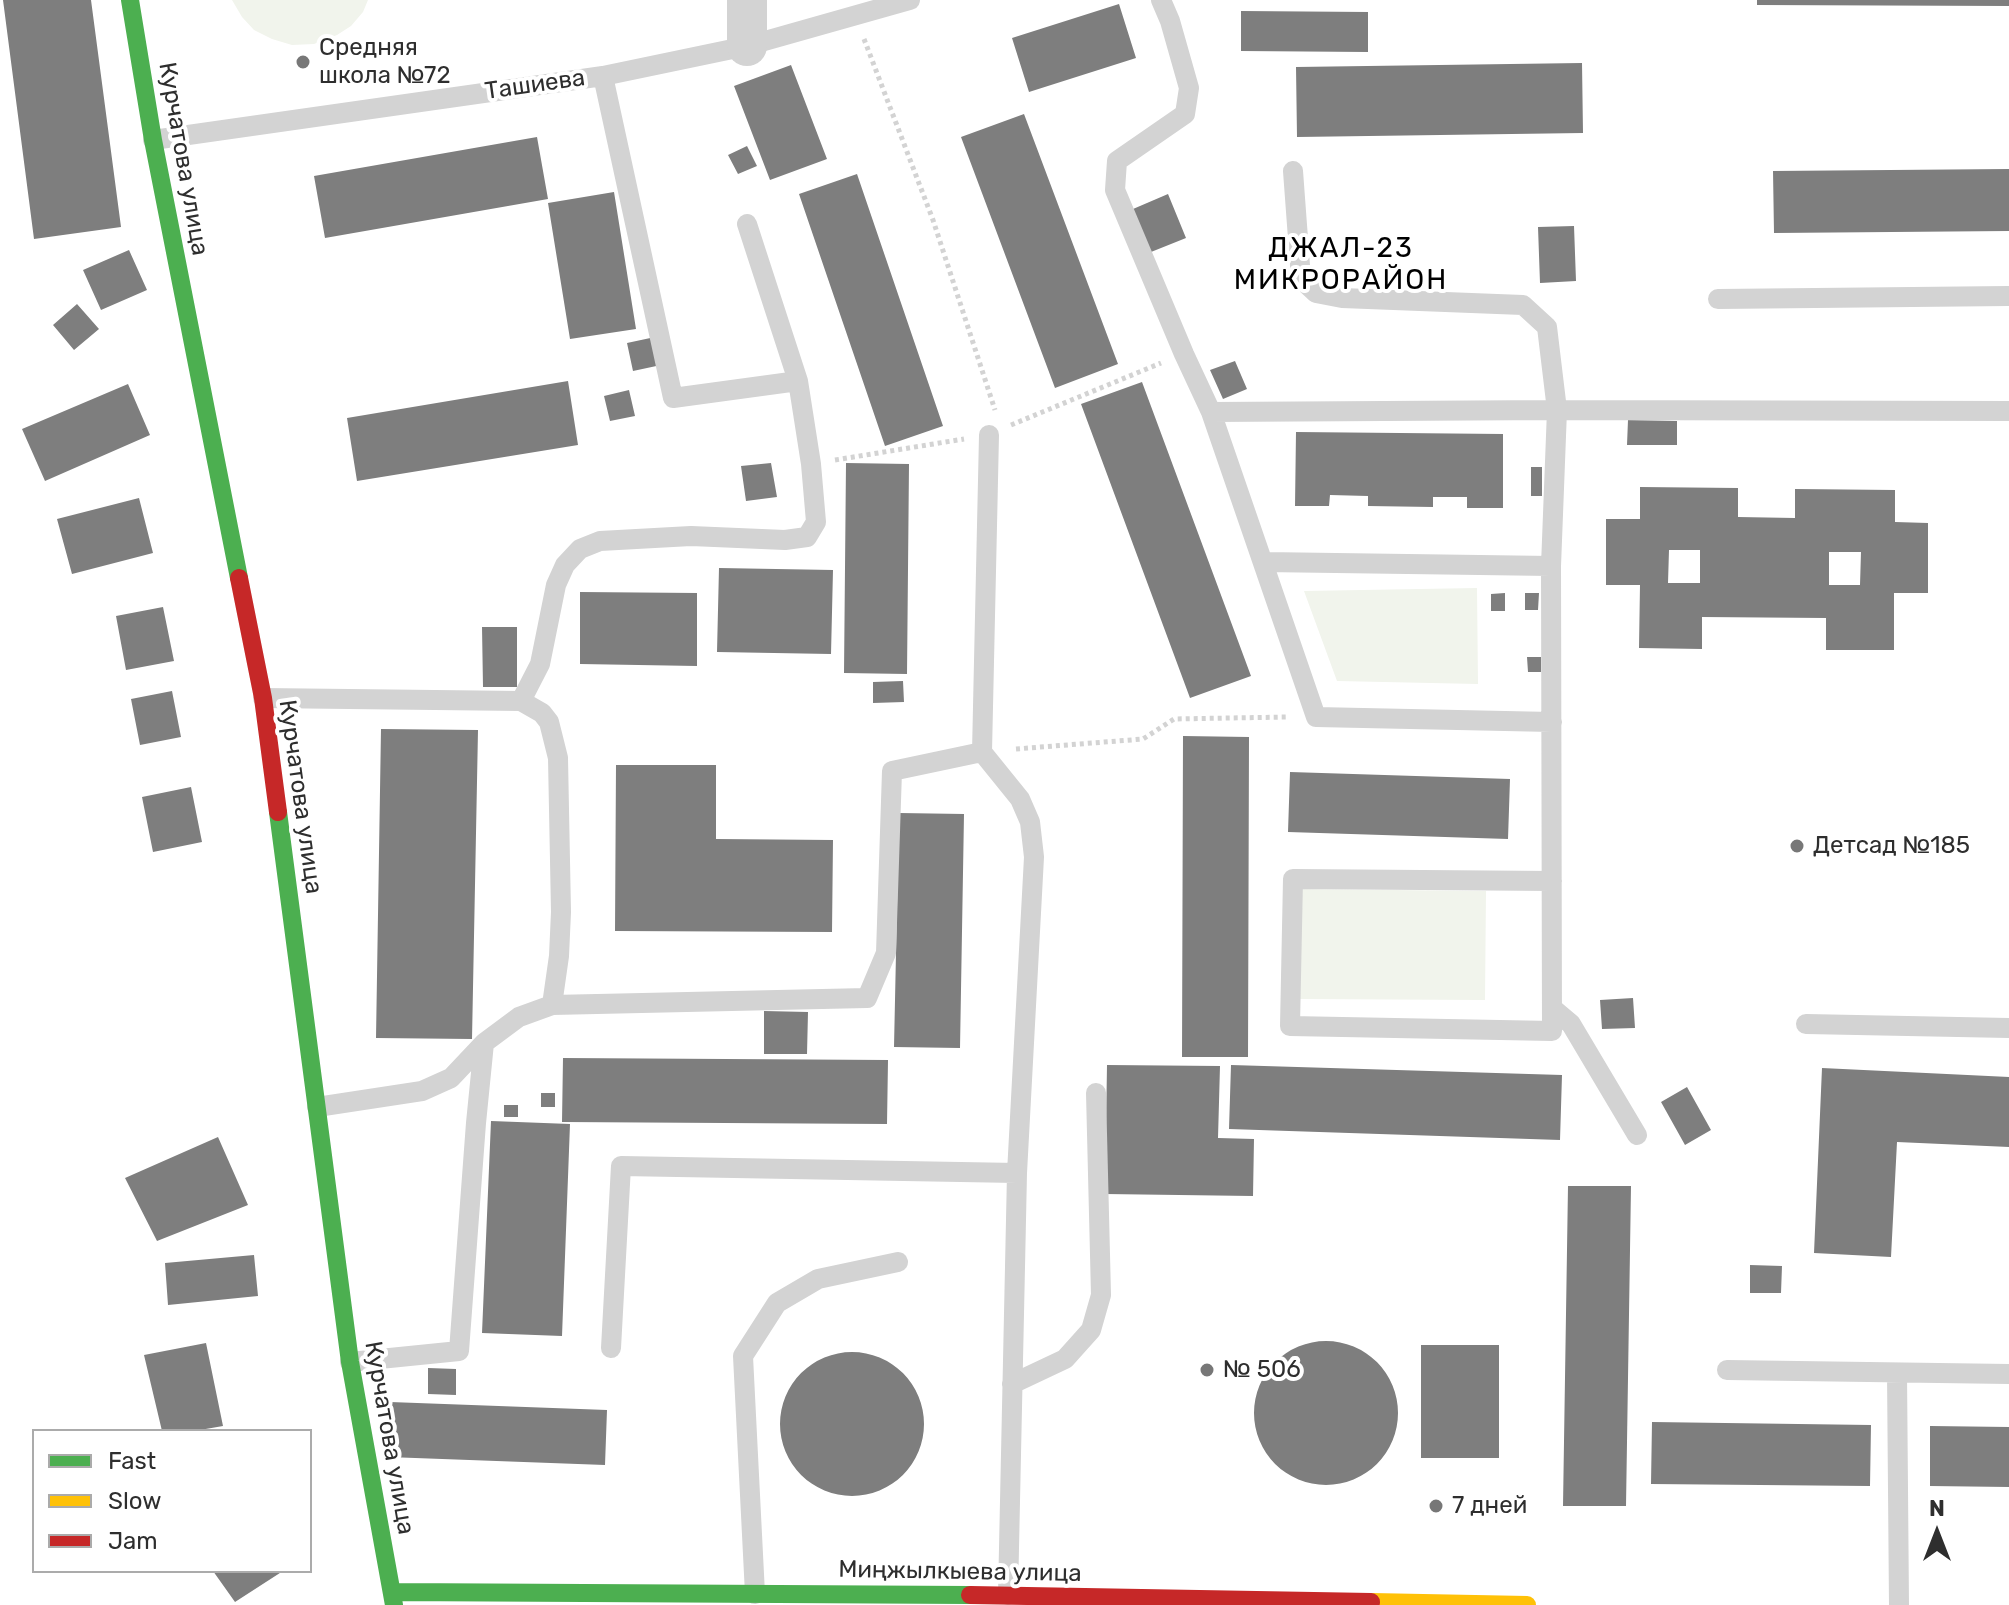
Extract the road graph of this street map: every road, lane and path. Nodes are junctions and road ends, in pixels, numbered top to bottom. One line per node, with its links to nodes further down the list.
1 (130, 0): 8 (street, Курчатова улица)
2 (747, 0): 6 (street)
3 (910, 0): 5 (lane, Ташиева)
4 (1161, 0): 16 (lane)
5 (855, 16): 6 (lane, Ташиева); 17 (path)
6 (747, 46): 7 (lane, Ташиева)
7 (603, 76): 8 (lane, Ташиева); 13 (lane)
8 (153, 140): 20 (street, Курчатова улица)
9 (1293, 171): 14 (lane)
10 (747, 224): 13 (lane)
11 (2009, 296): 12 (lane)
12 (1718, 299)
13 (798, 381): 21 (lane)
14 (1557, 410): 15 (lane); 16 (lane); 19 (lane)
15 (2009, 411)
16 (1211, 412): 18 (lane)
17 (989, 435): 24 (lane)
18 (1264, 562): 19 (lane); 22 (lane)
19 (1551, 566): 23 (lane)
20 (263, 698): 21 (lane); 32 (street, Курчатова улица)
21 (521, 701): 26 (lane)
22 (1316, 717): 23 (lane); 24 (path)
23 (1552, 722): 25 (lane)
24 (982, 752): 26 (lane); 34 (lane)
25 (1552, 881): 27 (lane); 27 (lane)
26 (552, 1005): 30 (lane)
27 (1552, 1008): 33 (lane)
28 (1806, 1024): 29 (lane)
29 (2009, 1028)
30 (484, 1043): 32 (lane); 37 (lane)
31 (1096, 1093): 41 (lane)
32 (317, 1107): 37 (street, Курчатова улица)
33 (1637, 1135)
34 (1017, 1173): 36 (lane); 41 (lane)
35 (898, 1262): 42 (lane)
36 (611, 1348)
37 (350, 1362): 44 (street, Курчатова улица)
38 (1727, 1370): 39 (lane)
39 (1897, 1373): 40 (lane); 48 (lane)
40 (2009, 1374)
41 (1012, 1384): 43 (lane)
42 (755, 1594): 43 (street, Миңжылкыева улица); 44 (street, Миңжылкыева улица)
43 (1008, 1595): 45 (street, Миңжылкыева улица)
44 (393, 1598)
45 (1160, 1602): 46 (street, Миңжылкыева улица)
46 (1379, 1603): 47 (street, Миңжылкыева улица)
47 (1527, 1605)
48 (1899, 1605)

